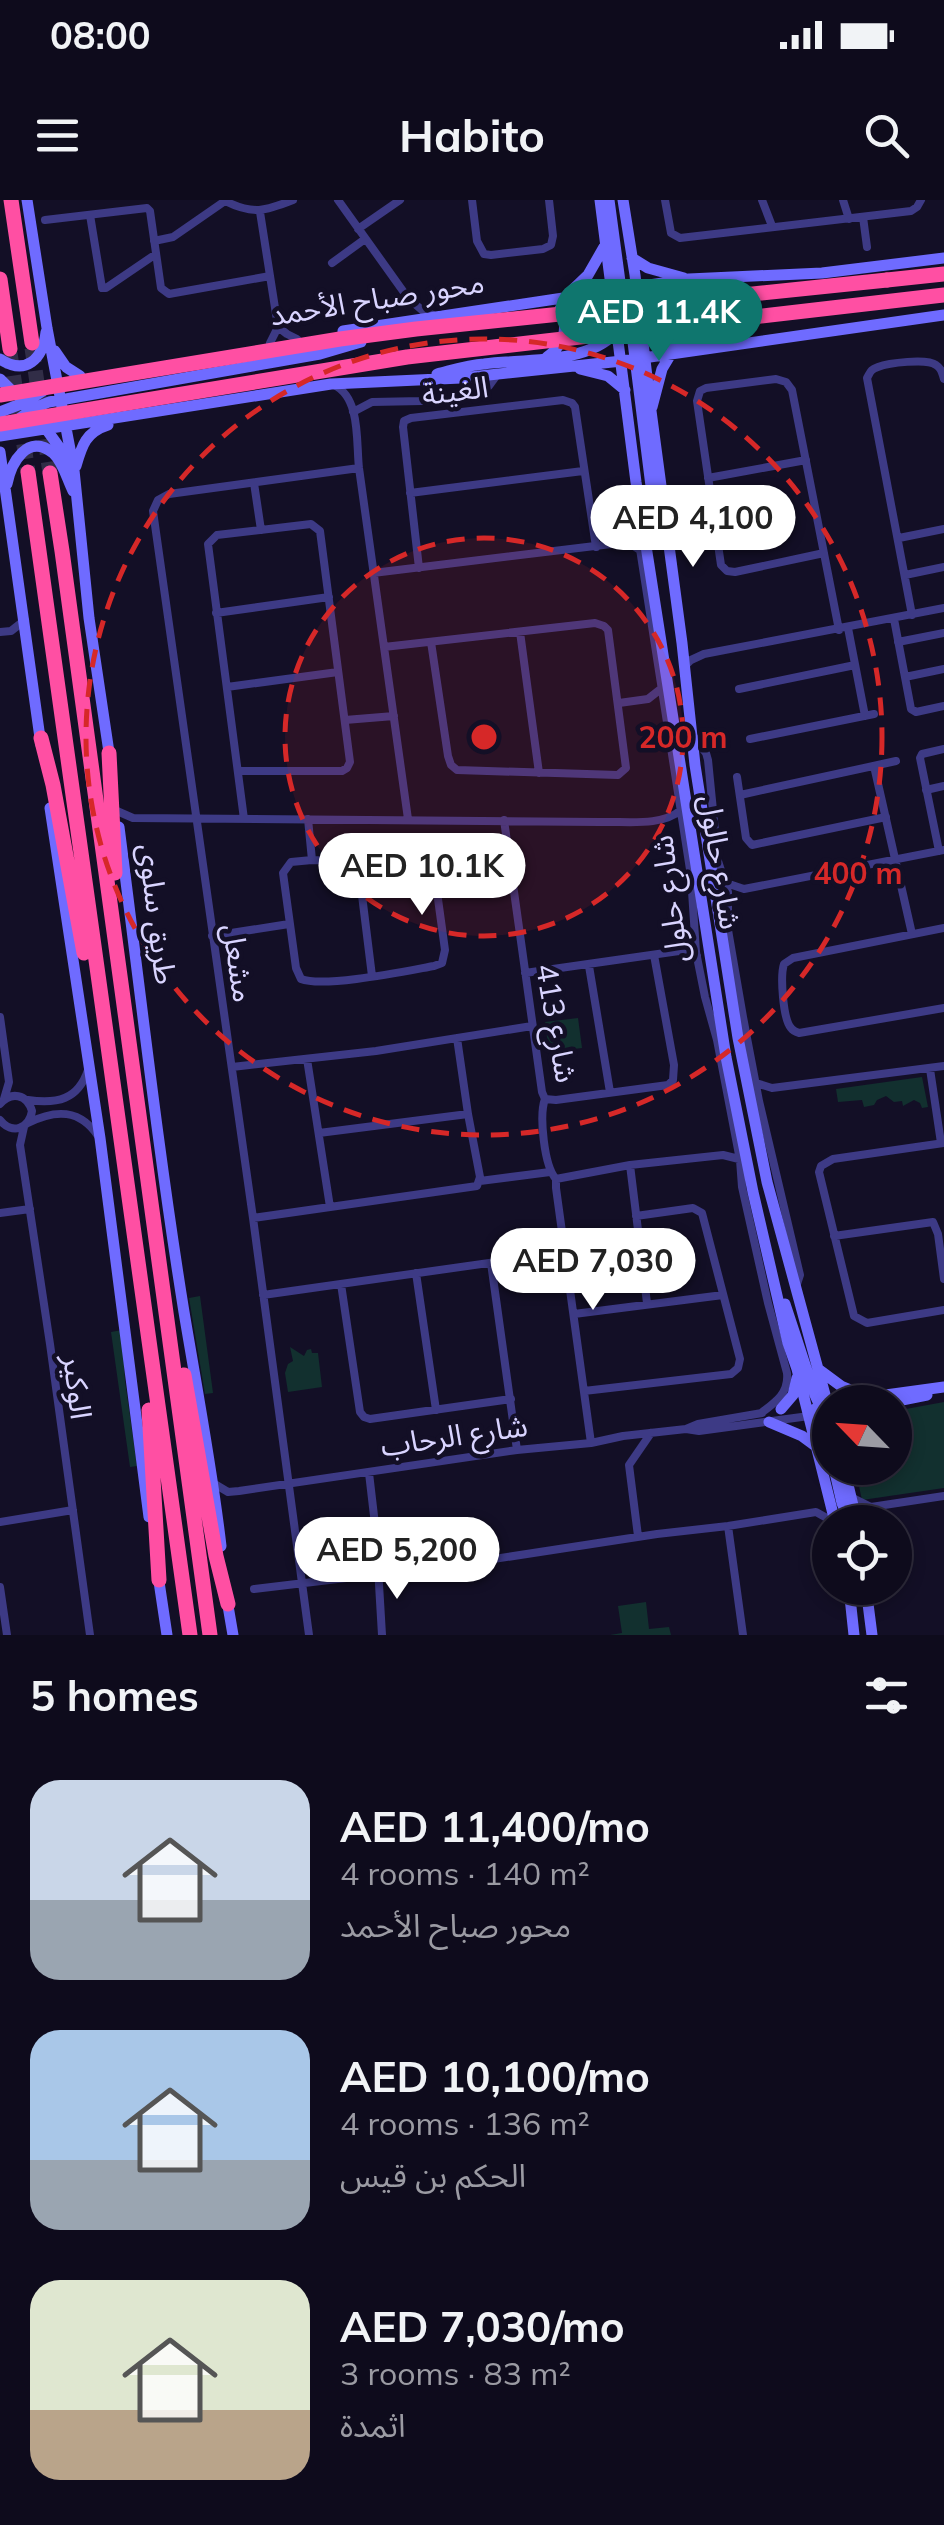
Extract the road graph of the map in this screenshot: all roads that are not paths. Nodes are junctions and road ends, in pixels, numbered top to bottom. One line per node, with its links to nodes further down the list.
1 (11, 200): 50 (highway)
2 (27, 200): 48 (main road, طريق سلوى)
3 (95, 200): 19 (street)
4 (293, 200): 18 (street)
5 (338, 200): 24 (street)
6 (400, 200): 24 (street)
7 (472, 200): 8 (street)
8 (548, 200)
9 (600, 200): 27 (main road)
10 (609, 200): 38 (main road)
11 (623, 200): 30 (main road, شارع حالول)
12 (665, 200): 23 (street)
13 (762, 200): 23 (street)
14 (843, 200): 21 (street)
15 (921, 200): 20 (street)
16 (225, 201): 18 (street); 26 (street)
17 (143, 204): 19 (street); 26 (street)
18 (260, 212): 34 (street)
19 (94, 214): 22 (street); 29 (street)
20 (863, 217): 21 (street); 28 (street)
21 (849, 219): 23 (street)
22 (45, 220)
23 (772, 226)
24 (358, 229): 25 (street)
25 (365, 239): 32 (street); 44 (street)
26 (154, 241): 29 (street)
27 (605, 243): 38 (main road); 41 (main road)
28 (867, 248)
29 (156, 254): 34 (street)
30 (632, 258): 36 (main road); 37 (main road, شارع حالول)
31 (944, 258): 36 (main road, محور صباح الأحمد)
32 (332, 262)
33 (944, 274): 64 (highway, محور صباح الأحمد, bridge)
34 (270, 276): 47 (street)
35 (0, 279): 53 (highway)
36 (693, 283): 37 (main road, محور صباح الأحمد); 46 (main road); 52 (main road)
37 (636, 287): 38 (main road, محور صباح الأحمد); 46 (main road, شارع حالول)
38 (617, 290): 39 (main road, محور صباح الأحمد); 46 (main road)
39 (583, 295): 41 (main road, محور صباح الأحمد); 46 (main road)
40 (944, 295): 72 (highway, محور صباح الأحمد, bridge)
41 (566, 296): 42 (main road, محور صباح الأحمد)
42 (551, 299): 44 (main road, محور صباح الأحمد); 55 (main road)
43 (944, 315): 52 (main road)
44 (438, 316): 45 (main road, محور صباح الأحمد)
45 (406, 321): 49 (main road, محور صباح الأحمد); 66 (main road)
46 (628, 322): 52 (main road); 55 (main road); 56 (main road, شارع حالول); 56 (main road, شارع حالول)
47 (278, 327): 49 (street); 51 (street)
48 (48, 333): 53 (main road); 59 (main road); 61 (main road, طريق سلوى)
49 (297, 339): 51 (main road, محور صباح الأحمد)
50 (32, 343)
51 (270, 343): 59 (main road, محور صباح الأحمد)
52 (702, 350): 54 (main road)
53 (5, 354)
54 (671, 354): 56 (main road); 71 (main road)
55 (546, 357): 62 (main road)
56 (634, 359): 57 (main road); 65 (main road, شارع حالول); 71 (main road, شارع حالول); 97 (main road)
57 (571, 367): 58 (main road); 65 (main road)
58 (496, 374): 62 (main road); 70 (street)
59 (80, 376): 61 (main road, محور صباح الأحمد)
60 (944, 379): 94 (street)
61 (57, 380): 64 (main road, محور صباح الأحمد); 66 (main road, طريق سلوى); 67 (main road)
62 (419, 380): 63 (main road)
63 (331, 384): 68 (main road); 70 (street)
64 (1, 389): 67 (main road)
65 (625, 390): 85 (main road, شارع حالول)
66 (60, 400): 67 (main road); 73 (main road, طريق سلوى)
67 (27, 407): 69 (main road); 73 (main road); 74 (main road); 75 (main road)
68 (157, 410): 73 (main road); 80 (main road)
69 (0, 412)
70 (353, 412): 79 (street)
71 (651, 412): 97 (main road, شارع حالول)
72 (0, 424)
73 (66, 426): 74 (main road); 80 (main road, طريق سلوى)
74 (47, 429): 75 (main road); 89 (main road)
75 (0, 435)
76 (0, 452): 78 (main road)
77 (806, 460): 84 (street); 84 (street); 99 (street)
78 (1, 466): 88 (main road)
79 (358, 468): 86 (street, مشعل); 102 (street)
80 (74, 470): 89 (main road, طريق سلوى)
81 (584, 471): 87 (street); 87 (street, الغينة); 96 (street, الغينة)
82 (28, 472): 186 (highway)
83 (50, 472): 178 (highway, طريق سلوى)
84 (708, 478): 90 (street)
85 (636, 482): 93 (street, شارع حلول); 133 (main road, شارع حالول)
86 (254, 483): 92 (street); 152 (street, مشعل)
87 (410, 493): 101 (street, الغينة)
88 (6, 496): 89 (main road); 109 (main road)
89 (78, 499): 139 (main road, طريق سلوى)
90 (713, 524): 97 (street); 99 (street)
91 (944, 529): 94 (street)
92 (261, 530): 104 (street); 106 (street)
93 (637, 530): 95 (street); 98 (street, شارع حلول)
94 (899, 538): 103 (street)
95 (628, 542): 96 (street); 98 (street)
96 (596, 546): 101 (street)
97 (669, 548): 118 (main road, شارع حالول)
98 (641, 551): 127 (street, شارع حلول)
99 (824, 553): 110 (street)
100 (944, 567): 103 (street)
101 (419, 568): 102 (street)
102 (373, 573): 119 (street)
103 (905, 575): 107 (street)
104 (329, 597): 106 (street); 124 (street)
105 (944, 608): 107 (street)
106 (216, 614): 126 (street)
107 (912, 615): 108 (street)
108 (894, 619): 110 (street); 117 (street)
109 (24, 620): 111 (street); 115 (main road)
110 (844, 629): 120 (street); 121 (street)
111 (11, 631): 112 (street); 115 (street)
112 (0, 632)
113 (520, 632): 116 (street); 130 (street); 143 (street)
114 (944, 632): 117 (street)
115 (27, 640): 136 (main road)
116 (432, 642): 119 (street); 143 (street)
117 (898, 642): 125 (street)
118 (682, 643): 120 (street); 122 (main road, شارع حالول)
119 (384, 647): 132 (street)
120 (704, 654): 122 (street)
121 (854, 665): 128 (street); 137 (street)
122 (685, 666): 135 (main road, شارع حالول)
123 (944, 669): 125 (street)
124 (338, 672): 126 (street); 134 (street)
125 (905, 676): 131 (street)
126 (226, 686): 142 (street)
127 (662, 688): 129 (street); 133 (street, شارع حلول)
128 (739, 688)
129 (648, 698): 130 (street); 133 (street)
130 (618, 703): 143 (street)
131 (944, 706)
132 (394, 716): 134 (street); 155 (street)
133 (669, 718): 148 (street, شارع حلول); 166 (main road, شارع حالول)
134 (345, 720): 142 (street)
135 (691, 733): 164 (street, شارع حلول); 189 (main road, شارع حالول)
136 (40, 738): 186 (highway); 191 (main road)
137 (750, 740)
138 (944, 750): 146 (street)
139 (109, 753): 149 (main road, طريق سلوى); 178 (highway)
140 (896, 761): 141 (street)
141 (874, 766): 147 (street); 151 (street)
142 (238, 771): 153 (street)
143 (539, 774)
144 (737, 777): 147 (street)
145 (944, 786): 146 (street)
146 (926, 790): 160 (street)
147 (740, 795): 151 (street)
148 (681, 810): 157 (street); 159 (street, شارع حلول)
149 (117, 811): 150 (street); 158 (main road, طريق سلوى)
150 (133, 818): 152 (street); 158 (street)
151 (886, 818): 162 (street)
152 (196, 819): 153 (street); 172 (street, مشعل)
153 (244, 819): 154 (street)
154 (308, 819): 155 (street); 161 (street)
155 (408, 819): 156 (street)
156 (504, 820): 157 (street); 179 (street, شارع 413)
157 (660, 820): 159 (street)
158 (120, 830): 261 (main road, طريق سلوى)
159 (684, 831): 168 (street, شارع حلول)
160 (942, 850): 162 (street)
161 (312, 860): 163 (street); 169 (street)
162 (894, 860): 165 (street); 171 (street)
163 (358, 862): 180 (street); 180 (street)
164 (726, 882): 165 (street); 167 (street, شارع حلول)
165 (744, 888): 167 (street)
166 (700, 896): 168 (main road); 182 (main road, شارع حالول)
167 (729, 904): 185 (street, شارع حلول)
168 (694, 914): 173 (street, شارع حلول)
169 (289, 924): 172 (street); 180 (street)
170 (944, 928): 171 (street)
171 (912, 934): 183 (street)
172 (212, 936): 192 (street, مشعل)
173 (694, 937): 174 (street); 176 (street, شارع حلول)
174 (679, 950): 175 (street); 176 (street)
175 (654, 955): 177 (street); 198 (street, شارع 413)
176 (697, 956): 181 (street, شارع حلول)
177 (589, 966): 179 (street); 198 (street)
178 (118, 967): 228 (highway, طريق سلوى)
179 (525, 973): 187 (street, شارع 413)
180 (372, 976)
181 (702, 980): 182 (main road); 208 (street, شارع حلول)
182 (715, 992): 216 (main road, شارع حالول)
183 (944, 1008)
184 (0, 1017): 195 (street)
185 (743, 1018): 189 (main road); 196 (street, شارع حلول)
186 (103, 1024): 237 (highway)
187 (532, 1026): 188 (street); 200 (street, شارع 413)
188 (458, 1038): 190 (street); 203 (street)
189 (738, 1038): 230 (main road, شارع حالول)
190 (307, 1060): 192 (street); 206 (street)
191 (89, 1066): 199 (street); 207 (main road)
192 (232, 1066): 221 (street, مشعل)
193 (944, 1066): 194 (street)
194 (930, 1069): 197 (street); 209 (street)
195 (9, 1082): 199 (street); 202 (street)
196 (756, 1084): 197 (street); 201 (street, شارع حلول)
197 (772, 1088): 201 (street)
198 (610, 1092): 200 (street, شارع 413)
199 (24, 1098): 202 (street); 205 (street, الوكير)
200 (546, 1099): 214 (street)
201 (759, 1101): 230 (street, شارع حلول)
202 (1, 1102)
203 (468, 1114): 206 (street); 215 (street)
204 (4, 1125): 205 (street); 210 (street, الوكير)
205 (26, 1125): 207 (street); 210 (street, الوكير)
206 (319, 1133): 217 (street)
207 (100, 1138): 281 (main road)
208 (736, 1142): 211 (street); 213 (street, شارع حلول)
209 (943, 1143): 222 (street)
210 (20, 1144): 218 (street, الوكير)
211 (723, 1155): 212 (street); 213 (street)
212 (630, 1165): 214 (street); 220 (street)
213 (741, 1166): 216 (main road); 236 (street, شارع حلول)
214 (553, 1175): 215 (street); 223 (street)
215 (480, 1181): 217 (street)
216 (753, 1192): 225 (main road, شارع حالول)
217 (330, 1207): 221 (street)
218 (30, 1209): 219 (street); 275 (street, الوكير)
219 (0, 1213)
220 (636, 1216): 232 (street); 233 (street)
221 (254, 1218): 231 (street, مشعل)
222 (834, 1236): 227 (street); 234 (street)
223 (566, 1252): 224 (street); 235 (street)
224 (491, 1262): 226 (street); 248 (street)
225 (773, 1271): 236 (main road, شارع حالول); 240 (main road)
226 (416, 1273): 229 (street); 250 (street)
227 (944, 1279)
228 (162, 1284): 285 (highway); 292 (highway, طريق سلوى)
229 (341, 1284): 231 (street); 250 (street)
230 (796, 1288): 239 (main road, شارع حالول)
231 (263, 1294): 262 (street, مشعل)
232 (723, 1295): 233 (street); 244 (street)
233 (647, 1303): 235 (street)
234 (944, 1310)
235 (574, 1314): 244 (street)
236 (783, 1339): 238 (main road, شارع حالول); 253 (street, شارع حلول)
237 (149, 1351): 281 (highway); 291 (highway)
238 (797, 1368): 246 (main road, شارع حالول); 249 (main road)
239 (818, 1369): 241 (main road, شارع حالول); 242 (main road)
240 (812, 1385)
241 (819, 1385)
242 (841, 1385)
243 (944, 1389): 245 (main road, شارع الرحاب); 247 (main road, شارع الرحاب)
244 (584, 1391): 257 (street)
245 (912, 1392)
246 (812, 1395)
247 (912, 1397)
248 (512, 1399): 250 (street); 258 (street)
249 (781, 1409): 251 (street, شارع الرحاب); 253 (street, شارع الرحاب)
250 (436, 1410)
251 (812, 1410)
252 (812, 1411): 253 (street, شارع الرحاب)
253 (765, 1418): 254 (street, شارع الرحاب); 256 (main road)
254 (650, 1434): 255 (street, شارع الرحاب); 259 (street)
255 (623, 1436): 257 (street, شارع الرحاب); 259 (street)
256 (812, 1442)
257 (591, 1444): 258 (street, شارع الرحاب)
258 (517, 1450): 260 (street, شارع الرحاب)
259 (638, 1454): 279 (street)
260 (369, 1473): 262 (street, شارع الرحاب); 280 (street)
261 (214, 1483): 265 (street); 269 (main road, طريق سلوى)
262 (290, 1484): 265 (street, شارع الرحاب); 282 (street, مشعل)
263 (826, 1485): 266 (main road, شارع حالول)
264 (848, 1485): 268 (main road)
265 (228, 1492): 269 (street)
266 (827, 1495): 270 (street); 271 (main road, شارع حالول)
267 (944, 1496): 274 (street)
268 (851, 1497): 272 (main road); 273 (street)
269 (216, 1504): 285 (main road, طريق سلوى)
270 (821, 1505)
271 (830, 1505)
272 (852, 1505)
273 (868, 1505)
274 (885, 1505)
275 (72, 1510): 277 (street); 289 (street, الوكير)
276 (812, 1513): 278 (street)
277 (0, 1522)
278 (728, 1526): 279 (street); 296 (street)
279 (638, 1536): 280 (street)
280 (377, 1573): 282 (street); 295 (street)
281 (159, 1580): 290 (main road)
282 (302, 1582): 284 (street); 294 (street, مشعل)
283 (0, 1587): 288 (street)
284 (254, 1590)
285 (228, 1604): 293 (main road, طريق سلوى)
286 (851, 1605): 297 (main road)
287 (868, 1605): 298 (main road)
288 (7, 1635)
289 (90, 1635)
290 (167, 1635)
291 (190, 1635)
292 (210, 1635)
293 (233, 1635)
294 (309, 1635)
295 (382, 1635)
296 (743, 1635)
297 (854, 1635)
298 (872, 1635)

